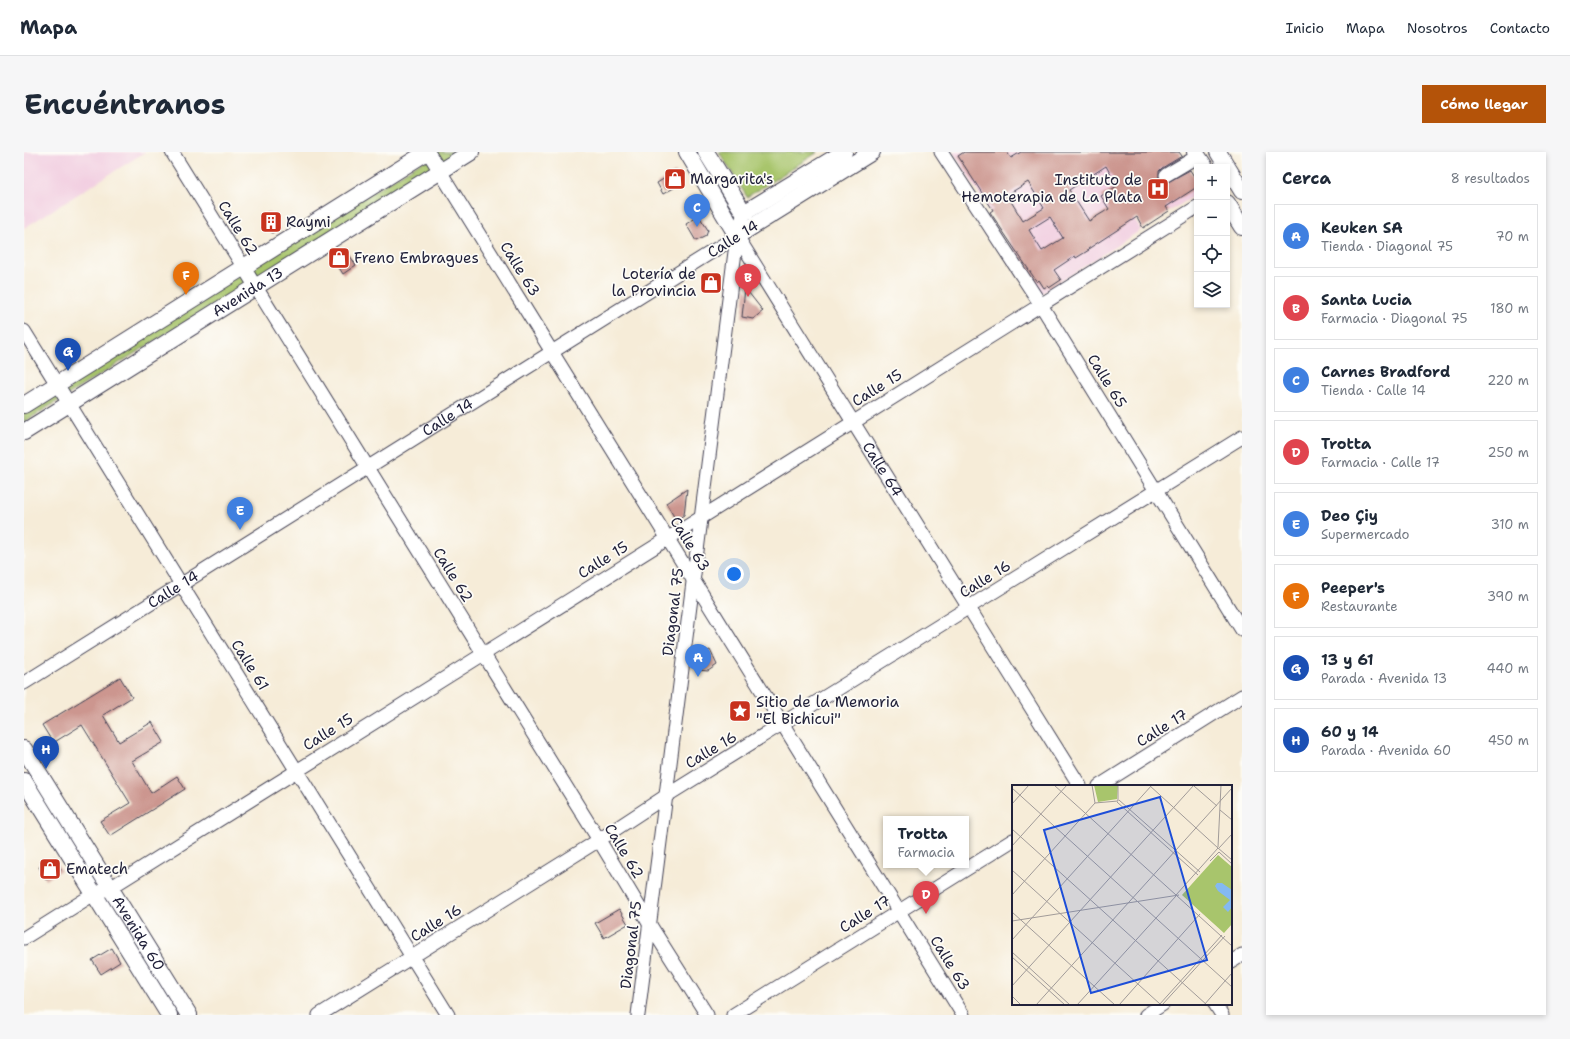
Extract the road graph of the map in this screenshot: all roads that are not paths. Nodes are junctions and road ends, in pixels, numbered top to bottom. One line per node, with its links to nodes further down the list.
1 (172, 152): 19 (street, Calle 62)
2 (428, 152): 11 (street, Calle 63); 19 (main road, Avenida 13)
3 (471, 152): 11 (main road, Avenida 13)
4 (687, 152): 18 (main road, Calle 64)
5 (706, 152): 16 (main road)
6 (844, 152): 16 (main road, Calle 14)
7 (872, 152): 18 (main road, Calle 14)
8 (940, 152): 21 (street, Calle 65)
9 (1218, 152): 13 (main road)
10 (1200, 158): 12 (street)
11 (440, 171): 20 (main road, Avenida 13); 23 (street, Calle 63)
12 (1166, 175)
13 (1237, 185)
14 (1230, 208): 17 (main road)
15 (1194, 209): 21 (street, Calle 15)
16 (744, 213): 18 (street, Diagonal 75)
17 (1242, 227)
18 (737, 236): 23 (street, Calle 14); 27 (street, Calle 64); 32 (street, Diagonal 75)
19 (244, 267): 20 (street, Calle 62); 24 (main road, Avenida 13)
20 (256, 287): 26 (main road, Avenida 13); 30 (street, Calle 62)
21 (1041, 305): 27 (street, Calle 15); 31 (street, Calle 65)
22 (24, 331): 24 (street, Calle 61)
23 (552, 352): 30 (street, Calle 14); 33 (street, Calle 63)
24 (57, 384): 25 (main road, Avenida 13); 26 (street, Calle 61)
25 (24, 404)
26 (69, 404): 28 (main road, Avenida 13); 35 (street, Calle 61)
27 (854, 422): 32 (street, Calle 15); 36 (street, Calle 64)
28 (24, 432)
29 (1242, 437): 31 (street, Calle 16)
30 (368, 467): 35 (street, Calle 14); 38 (street, Calle 62)
31 (1156, 491): 36 (street, Calle 16); 37 (street, Calle 65)
32 (701, 516): 33 (street, Calle 15); 34 (street, Diagonal 75)
33 (668, 538): 34 (street, Calle 63); 38 (street, Calle 15)
34 (693, 578): 41 (street, Calle 63); 47 (street, Diagonal 75)
35 (181, 584): 39 (street, Calle 14); 43 (street, Calle 61)
36 (969, 608): 41 (street, Calle 16); 45 (street, Calle 64)
37 (1242, 630)
38 (483, 654): 43 (street, Calle 15); 48 (street, Calle 62)
39 (24, 683)
40 (1242, 696): 46 (street, Calle 17)
41 (783, 724): 47 (street, Calle 16); 54 (street, Calle 63)
42 (24, 749): 52 (main road, Avenida 60)
43 (297, 771): 52 (street, Calle 15); 58 (street, Calle 61)
44 (24, 781): 53 (main road, Avenida 60)
45 (1079, 785)
46 (1100, 785)
47 (666, 796): 48 (street, Calle 16); 55 (street, Diagonal 75)
48 (599, 840): 55 (street, Calle 62); 58 (street, Calle 16)
49 (1012, 841): 50 (street, Calle 17)
50 (969, 867)
51 (968, 868): 54 (street, Calle 17)
52 (110, 888): 53 (street, Calle 15); 63 (main road, Avenida 60)
53 (94, 894): 56 (street, Calle 15); 62 (main road, Avenida 60)
54 (899, 911): 68 (street, Calle 17); 69 (street, Calle 63)
55 (650, 925): 66 (street, Diagonal 75); 67 (street, Calle 62)
56 (24, 938)
57 (1242, 955): 59 (street)
58 (412, 957): 64 (street, Calle 16); 65 (street, Calle 61)
59 (1232, 961)
60 (1161, 1005): 70 (street)
61 (1216, 1005): 71 (street)
62 (169, 1015)
63 (189, 1015)
64 (319, 1015)
65 (448, 1015)
66 (638, 1015)
67 (707, 1015)
68 (733, 1015)
69 (963, 1015)
70 (1146, 1015)
71 (1222, 1015)

